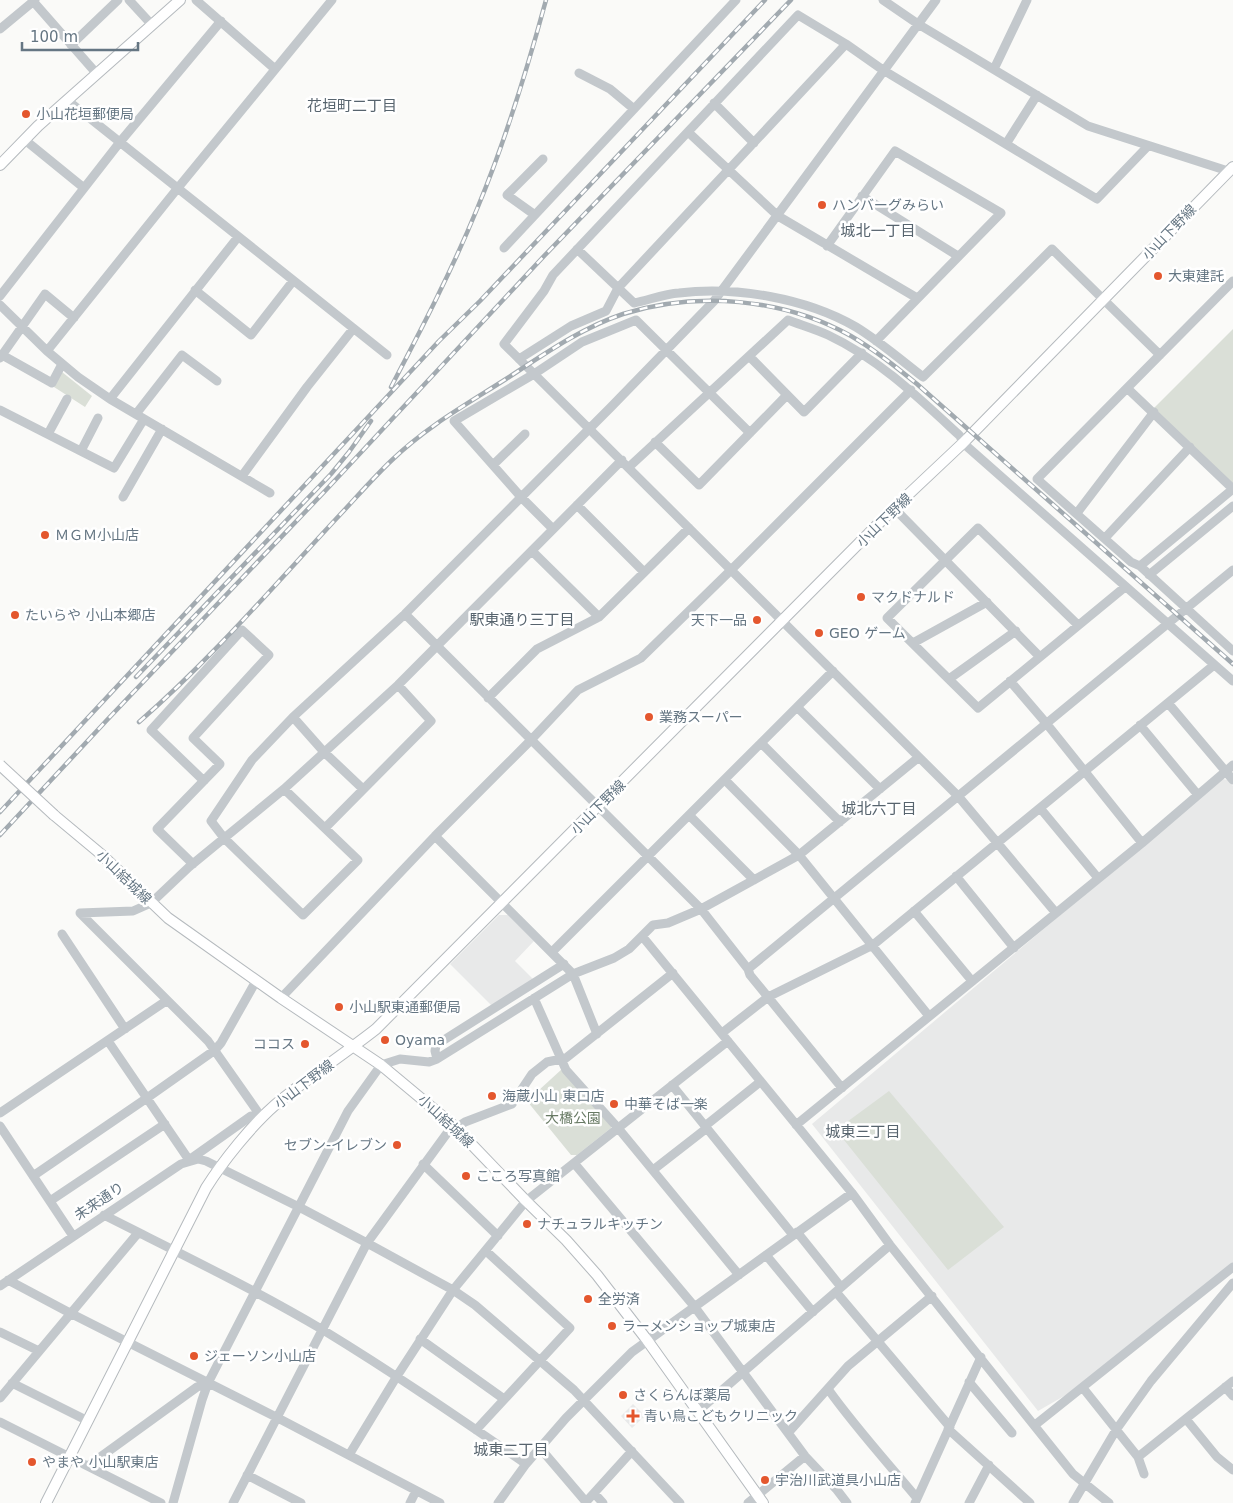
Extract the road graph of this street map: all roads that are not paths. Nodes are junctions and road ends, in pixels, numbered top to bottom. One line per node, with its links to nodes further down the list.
1 (33, 0): 14 (street); 16 (street)
2 (118, 0): 16 (street)
3 (129, 0): 13 (street)
4 (180, 0): 13 (main road)
5 (196, 0): 11 (street)
6 (332, 0): 17 (street)
7 (736, 0): 25 (street)
8 (883, 0): 12 (street)
9 (936, 0): 12 (street)
10 (1027, 0): 18 (street)
11 (221, 21): 17 (street); 28 (street)
12 (918, 24): 18 (street); 19 (street)
13 (152, 25): 21 (main road)
14 (0, 29)
15 (846, 44): 19 (street); 24 (street); 29 (street)
16 (71, 45): 21 (street)
17 (275, 69): 37 (street)
18 (994, 69): 22 (street)
19 (883, 70): 30 (street); 40 (street)
20 (579, 73): 25 (street)
21 (97, 74): 23 (main road)
22 (1036, 95): 30 (street); 31 (street)
23 (67, 100): 27 (main road); 28 (street)
24 (714, 103): 26 (street); 29 (street)
25 (634, 109): 39 (street)
26 (688, 132): 34 (street); 44 (street)
27 (25, 140): 33 (main road); 36 (street)
28 (120, 142): 36 (street); 37 (street)
29 (754, 143): 34 (street)
30 (1006, 144): 31 (street)
31 (1148, 146): 35 (street)
32 (543, 159): 39 (street)
33 (0, 165)
34 (729, 169): 40 (street); 48 (street)
35 (1231, 169): 53 (main road, 小山下野線)
36 (84, 188): 51 (street)
37 (177, 189): 41 (street); 55 (street)
38 (862, 196): 42 (street); 45 (street); 45 (street)
39 (535, 215): 43 (street)
40 (778, 216): 42 (street); 50 (street)
41 (238, 236): 46 (street); 49 (street)
42 (827, 246): 52 (street)
43 (504, 248)
44 (577, 250): 48 (street); 66 (street)
45 (958, 256): 52 (street)
46 (293, 281): 49 (street); 57 (street)
47 (1233, 281): 63 (street)
48 (618, 288): 50 (street); 66 (street)
49 (195, 290): 75 (street)
50 (722, 291): 58 (street); 60 (street)
51 (0, 296)
52 (917, 298): 58 (street)
53 (1104, 298): 58 (street); 63 (street); 86 (main road, 小山下野線)
54 (0, 305): 56 (street)
55 (74, 318): 56 (street); 59 (street)
56 (22, 326): 59 (street); 64 (street)
57 (353, 329): 62 (street); 91 (street)
58 (876, 340)
59 (47, 351): 67 (street)
60 (667, 351): 68 (street); 72 (street); 81 (street)
61 (862, 353): 65 (street); 71 (street); 73 (street)
62 (387, 355)
63 (1160, 355): 70 (street)
64 (1, 356): 67 (street)
65 (749, 356): 72 (street); 73 (street)
66 (519, 359): 68 (street)
67 (62, 364): 75 (street)
68 (534, 374): 81 (street); 90 (street)
69 (216, 380): 78 (street)
70 (1127, 388): 77 (street); 99 (street)
71 (911, 390): 86 (street); 106 (street)
72 (708, 393): 82 (street); 85 (street)
73 (788, 395): 82 (street)
74 (67, 399): 83 (street)
75 (110, 399): 78 (street)
76 (0, 410): 83 (street)
77 (1154, 412): 87 (street); 99 (street)
78 (140, 416): 80 (street); 88 (street)
79 (98, 418): 88 (street)
80 (162, 429): 91 (street); 94 (street)
81 (589, 429): 89 (street); 95 (street)
82 (750, 433): 85 (street)
83 (48, 434): 88 (street)
84 (525, 434): 90 (street)
85 (655, 442): 89 (street)
86 (963, 443): 98 (main road, 小山下野線); 110 (street)
87 (1190, 447): 92 (street); 102 (street)
88 (81, 451)
89 (626, 463): 96 (street); 100 (street)
90 (492, 465): 95 (street)
91 (242, 476): 93 (street)
92 (1233, 489): 105 (street)
93 (270, 493)
94 (123, 497)
95 (521, 497): 101 (street); 113 (street)
96 (577, 505): 101 (street); 108 (street)
97 (1233, 506): 109 (street)
98 (894, 508): 104 (street); 115 (main road, 小山下野線)
99 (1076, 513): 102 (street)
100 (689, 528): 106 (street); 108 (street)
101 (553, 529): 103 (street)
102 (1105, 538): 105 (street)
103 (532, 551): 114 (street); 120 (street)
104 (946, 560): 111 (street); 117 (street); 119 (street)
105 (1140, 566): 109 (street)
106 (731, 570): 115 (street); 135 (street)
107 (1233, 570): 112 (street)
108 (644, 572): 114 (street)
109 (1149, 575): 112 (street)
110 (1125, 587): 116 (street); 117 (street)
111 (987, 602): 118 (street); 119 (street)
112 (1185, 608): 116 (street); 121 (street)
113 (405, 614): 120 (street); 132 (street)
114 (599, 617): 129 (street)
115 (782, 622): 124 (street); 150 (main road, 小山下野線)
116 (1166, 624): 123 (street); 133 (street)
117 (1078, 625): 122 (street)
118 (1016, 631): 122 (street); 125 (street)
119 (913, 643): 125 (street)
120 (436, 646): 128 (street); 129 (street)
121 (1233, 651)
122 (1040, 657): 126 (street)
123 (1214, 665): 127 (street); 130 (street)
124 (833, 670): 131 (street); 138 (street)
125 (949, 679): 126 (street)
126 (1010, 681): 133 (street)
127 (1233, 681)
128 (398, 685): 137 (street); 146 (street)
129 (488, 698): 135 (street)
130 (1168, 703): 134 (street); 140 (street)
131 (797, 707): 136 (street); 147 (street)
132 (293, 717): 137 (street); 156 (street)
133 (1046, 723): 141 (street); 149 (street)
134 (1140, 725): 141 (street); 148 (street)
135 (531, 740): 150 (street); 155 (street)
136 (761, 743): 142 (street); 153 (street)
137 (324, 752): 145 (street); 146 (street)
138 (919, 757): 147 (street); 149 (street)
139 (0, 765): 167 (main road, 小山結城線, bridge)
140 (1230, 768): 143 (street); 148 (street)
141 (1083, 771): 151 (street); 158 (street)
142 (725, 780): 152 (street); 159 (street)
143 (1233, 780)
144 (204, 781): 144 (street); 161 (street)
145 (284, 789): 154 (street); 156 (street)
146 (363, 789): 154 (street)
147 (880, 789): 153 (street)
148 (1198, 795): 158 (street)
149 (958, 796): 157 (street); 165 (street)
150 (598, 806): 160 (street); 166 (main road, 小山下野線)
151 (1040, 808): 157 (street); 163 (street)
152 (689, 815): 160 (street); 164 (street)
153 (840, 822): 159 (street)
154 (325, 828): 156 (street)
155 (435, 836): 166 (street); 183 (street)
156 (224, 838): 161 (street)
157 (997, 843): 162 (street); 170 (street)
158 (1142, 843): 163 (street)
159 (800, 855): 164 (street); 165 (street)
160 (648, 856): 168 (street); 175 (street)
161 (193, 864): 167 (street)
162 (956, 876): 169 (street); 174 (street)
163 (1098, 878): 170 (street)
164 (754, 880): 168 (street)
165 (834, 897): 173 (street); 177 (street)
166 (502, 903): 175 (street); 193 (main road, 小山下野線)
167 (151, 904): 180 (main road, 小山結城線); 186 (street)
168 (701, 909): 172 (street); 177 (street)
169 (914, 911): 173 (street); 181 (street)
170 (1056, 913): 174 (street)
171 (62, 934): 188 (street)
172 (642, 936): 178 (street); 179 (street)
173 (873, 945): 184 (street); 187 (street)
174 (1014, 948): 181 (street)
175 (552, 952): 176 (street)
176 (564, 964): 179 (street); 182 (street)
177 (748, 969): 184 (street)
178 (673, 973): 189 (street); 190 (street)
179 (573, 974): 185 (street); 190 (street)
180 (256, 981): 183 (main road, 小山結城線); 194 (street)
181 (972, 981): 187 (street)
182 (524, 989): 185 (street); 195 (street)
183 (281, 998): 193 (main road, 小山結城線)
184 (768, 998): 189 (street); 200 (street)
185 (531, 999): 195 (street); 196 (street)
186 (166, 1001): 188 (street); 194 (street)
187 (929, 1016): 200 (street)
188 (125, 1030): 191 (street)
189 (722, 1033): 192 (street)
190 (597, 1034): 196 (street)
191 (108, 1041): 201 (street); 202 (street)
192 (728, 1041): 198 (street); 199 (street)
193 (354, 1047): 197 (main road, 小山結城線); 203 (main road, 小山下野線)
194 (215, 1050): 201 (street); 203 (street)
195 (437, 1059): 197 (street)
196 (560, 1059): 207 (street); 209 (street)
197 (381, 1065): 207 (main road, 小山結城線); 219 (street)
198 (760, 1082): 205 (street); 208 (street)
199 (672, 1086): 208 (street); 209 (street)
200 (842, 1088): 205 (street)
201 (147, 1098): 204 (street); 215 (street)
202 (0, 1113)
203 (262, 1118): 210 (street, 未来通り); 213 (main road, 小山下野線)
204 (165, 1124): 210 (street); 217 (street)
205 (796, 1125): 216 (street)
206 (0, 1126): 215 (street)
207 (454, 1126): 212 (street); 218 (main road, 小山結城線)
208 (706, 1127): 214 (street); 222 (street)
209 (618, 1128): 211 (street); 214 (street)
210 (189, 1160): 213 (street); 220 (street, 未来通り)
211 (574, 1163): 218 (street); 238 (street)
212 (423, 1164): 224 (street); 225 (street)
213 (220, 1167): 219 (street); 227 (main road, 小山下野線)
214 (653, 1170): 231 (street)
215 (33, 1176): 217 (street)
216 (852, 1193): 222 (street); 226 (street)
217 (50, 1201): 223 (street)
218 (526, 1201): 224 (street); 244 (main road, 小山結城線)
219 (300, 1207): 225 (street); 236 (street)
220 (104, 1215): 221 (street); 223 (street, 未来通り)
221 (138, 1232): 227 (street); 240 (street)
222 (795, 1234): 229 (street); 235 (street)
223 (73, 1236): 232 (street, 未来通り)
224 (498, 1236): 228 (street)
225 (366, 1242): 234 (street); 241 (street)
226 (890, 1245): 235 (street); 237 (street)
227 (174, 1251): 236 (street); 246 (main road, 小山下野線)
228 (486, 1251): 234 (street); 249 (street)
229 (766, 1254): 231 (street); 239 (street)
230 (1233, 1268): 257 (street)
231 (738, 1275): 238 (street)
232 (4, 1283): 240 (street)
233 (1233, 1283): 271 (street)
234 (453, 1290): 243 (street); 249 (street)
235 (838, 1290): 239 (street); 245 (street)
236 (255, 1293): 241 (street); 253 (street)
237 (932, 1296): 245 (street); 248 (street)
238 (694, 1306): 244 (street); 250 (street)
239 (813, 1312): 250 (street)
240 (70, 1313): 246 (street); 247 (street)
241 (322, 1330): 251 (street); 264 (street)
242 (0, 1332): 247 (street)
243 (420, 1339): 251 (street); 261 (street)
244 (647, 1340): 262 (street); 263 (main road, 小山結城線)
245 (878, 1340): 258 (street); 269 (street)
246 (128, 1342): 253 (street); 267 (main road, 小山下野線)
247 (39, 1351): 255 (street)
248 (980, 1357): 254 (street); 268 (street)
249 (540, 1361): 261 (street); 262 (street)
250 (742, 1372): 263 (street); 272 (street)
251 (397, 1376): 270 (street); 276 (street)
252 (1233, 1381): 256 (street)
253 (208, 1382): 264 (street); 282 (street); 294 (street)
254 (969, 1382): 269 (street); 273 (street)
255 (12, 1383): 260 (street); 267 (street)
256 (1225, 1387): 259 (street); 265 (street)
257 (1083, 1388): 268 (street); 271 (street)
258 (828, 1389): 272 (street); 290 (street)
259 (1233, 1396)
260 (0, 1398)
261 (504, 1399): 270 (street)
262 (583, 1402): 274 (street); 275 (street)
263 (698, 1411): 289 (main road, 小山結城線)
264 (276, 1417): 276 (street); 285 (street)
265 (1186, 1419): 279 (street); 283 (street)
266 (0, 1422): 278 (street)
267 (88, 1422): 278 (main road, 小山下野線)
268 (1035, 1425): 286 (street)
269 (949, 1428): 281 (street); 290 (street)
270 (476, 1430): 280 (street)
271 (1116, 1430): 279 (street); 286 (street)
272 (788, 1433): 277 (street)
273 (1012, 1433)
274 (540, 1448): 280 (street); 291 (street)
275 (632, 1451): 288 (street); 301 (street)
276 (348, 1455): 287 (street)
277 (804, 1456): 289 (street); 303 (street)
278 (70, 1457): 282 (street); 292 (main road, 小山下野線)
279 (1138, 1457): 284 (street)
280 (526, 1464): 299 (street)
281 (989, 1465): 304 (street); 305 (street)
282 (88, 1466): 293 (street)
283 (1233, 1470)
284 (1144, 1474)
285 (247, 1475): 295 (street); 296 (street)
286 (1084, 1483): 306 (street); 307 (street)
287 (416, 1491): 297 (street); 298 (street)
288 (594, 1493): 291 (street); 300 (street)
289 (760, 1499): 302 (street)
290 (916, 1501)
291 (586, 1502)
292 (46, 1503)
293 (161, 1503)
294 (173, 1503)
295 (233, 1503)
296 (301, 1503)
297 (410, 1503)
298 (440, 1503)
299 (498, 1503)
300 (603, 1503)
301 (680, 1503)
302 (748, 1503)
303 (847, 1503)
304 (969, 1503)
305 (1030, 1503)
306 (1073, 1503)
307 (1109, 1503)

